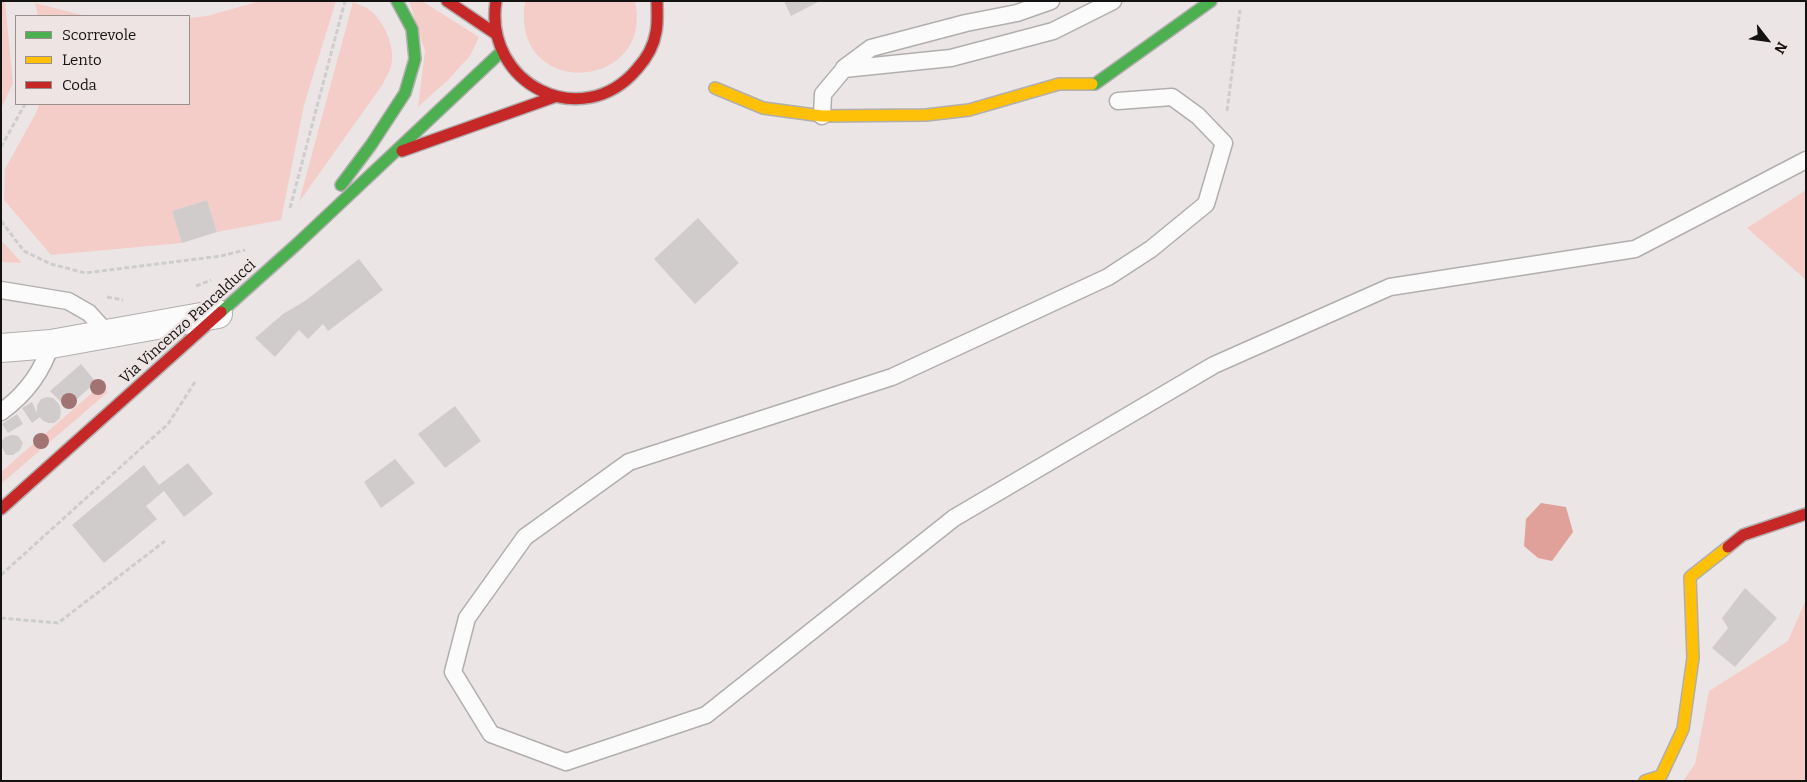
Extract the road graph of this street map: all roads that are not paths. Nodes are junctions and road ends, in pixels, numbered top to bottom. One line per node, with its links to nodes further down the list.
1 (397, 1): 17 (main road)
2 (447, 1): 8 (main road)
3 (496, 1): 8 (main road, Via Vincenzo Pancalducci)
4 (657, 1): 12 (main road, Via Vincenzo Pancalducci)
5 (1051, 1): 10 (lane)
6 (1113, 1): 10 (lane)
7 (1211, 1): 14 (main road)
8 (496, 34): 9 (main road, Via Vincenzo Pancalducci)
9 (501, 52): 12 (main road, Via Vincenzo Pancalducci); 15 (main road, Via Vincenzo Pancalducci)
10 (844, 69): 14 (lane)
11 (714, 88): 14 (main road)
12 (554, 96): 15 (main road, Via Vincenzo Pancalducci)
13 (1118, 102): 16 (lane)
14 (822, 116)
15 (392, 155): 17 (main road, Via Vincenzo Pancalducci)
16 (1806, 160)
17 (297, 244): 19 (main road, Via Vincenzo Pancalducci)
18 (1, 290): 20 (lane)
19 (218, 314): 20 (street); 24 (main road, Via Vincenzo Pancalducci)
20 (108, 334): 21 (street)
21 (51, 344): 22 (street); 23 (lane)
22 (1, 348)
23 (1, 412)
24 (1, 509)
25 (1806, 514): 26 (main road)
26 (1645, 781)

